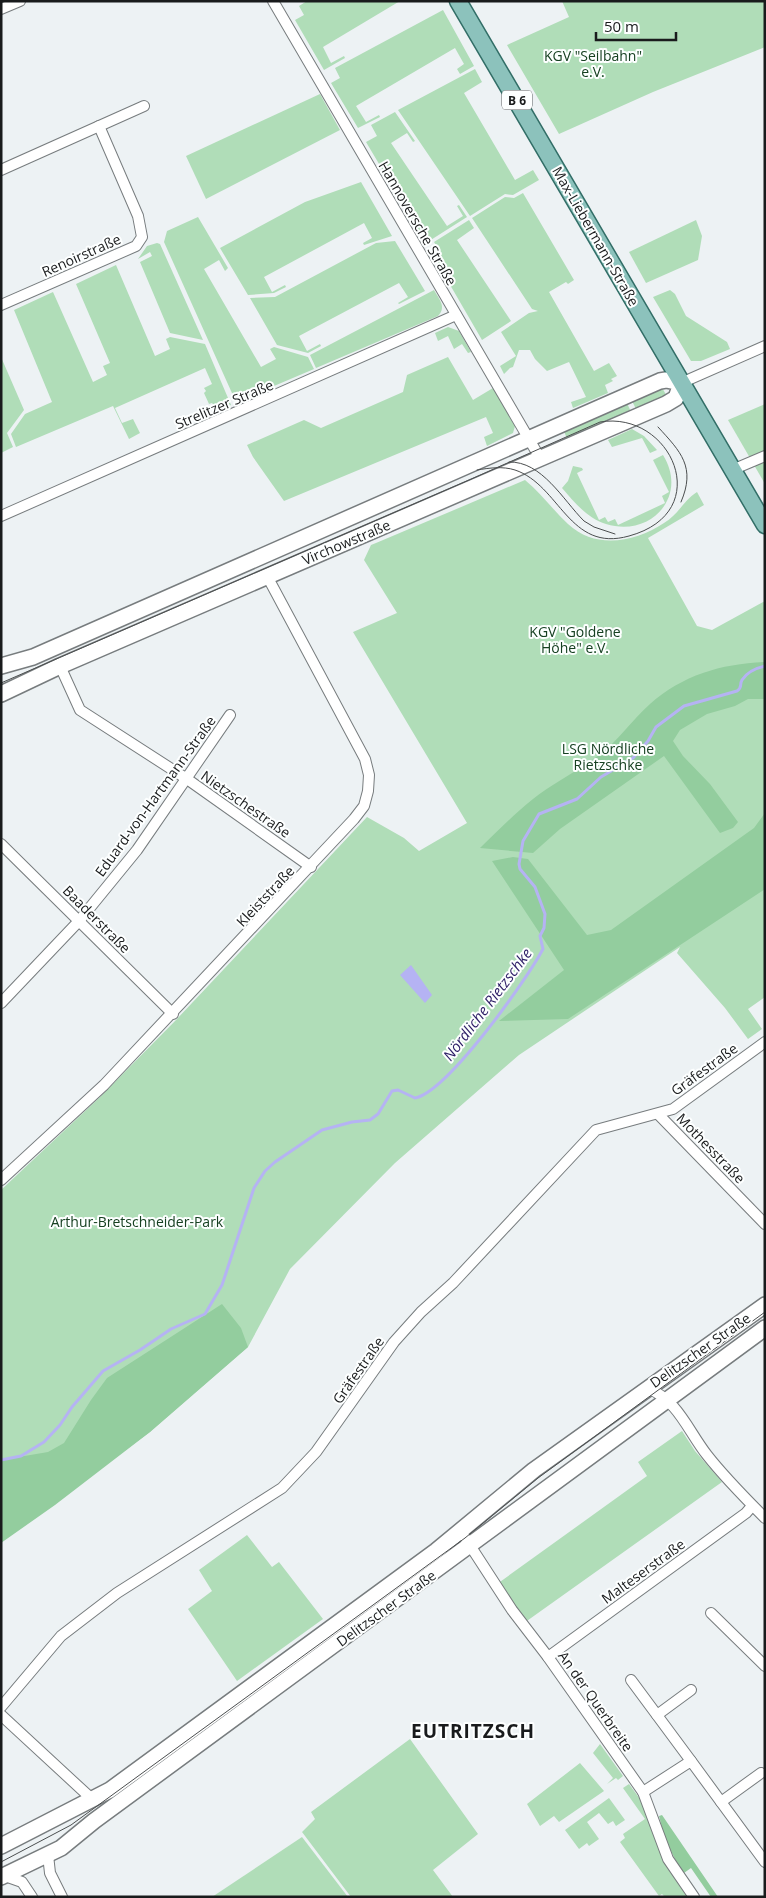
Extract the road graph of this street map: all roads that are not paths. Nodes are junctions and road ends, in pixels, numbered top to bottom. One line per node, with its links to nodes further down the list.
1 (20, 1): 4 (street)
2 (273, 1): 9 (street, Hannoversche Straße)
3 (458, 1): 11 (main road, Max-Liebermann-Straße / B 6)
4 (1, 9)
5 (144, 106): 6 (street)
6 (99, 126): 7 (street); 8 (street, Renoirstraße)
7 (1, 170)
8 (1, 305)
9 (456, 315): 12 (street, Hannoversche Straße); 16 (street, Strelitzer Straße)
10 (765, 346): 11 (street, Virchowstraße)
11 (681, 382): 12 (main road, Virchowstraße); 14 (main road, Virchowstraße); 15 (main road, Max-Liebermann-Straße / B 6)
12 (530, 439): 14 (street, Hannoversche Straße); 19 (main road, Virchowstraße)
13 (765, 456): 15 (street)
14 (540, 458): 18 (main road, Virchowstraße)
15 (732, 470): 17 (main road, Max-Liebermann-Straße / B 6)
16 (1, 516)
17 (765, 525)
18 (267, 576): 20 (main road, Virchowstraße); 25 (street, Kleiststraße)
19 (1, 666)
20 (60, 666): 21 (main road, Virchowstraße); 23 (street, Nietzschestraße)
21 (1, 694)
22 (230, 715): 23 (street, Eduard-von-Hartmann-Straße)
23 (187, 779): 25 (street, Nietzschestraße); 26 (street, Eduard-von-Hartmann-Straße)
24 (3, 849): 26 (street, Baaderstraße)
25 (311, 867): 28 (street, Kleiststraße)
26 (80, 921): 27 (street, Eduard-von-Hartmann-Straße); 28 (street, Baaderstraße)
27 (1, 1003)
28 (173, 1014): 31 (street, Kleiststraße)
29 (765, 1042): 30 (street, Gräfestraße)
30 (658, 1114): 32 (street, Mothesstraße); 46 (street, Gräfestraße)
31 (1, 1180)
32 (765, 1224)
33 (765, 1305): 35 (main road, Delitzscher Straße)
34 (765, 1328): 36 (main road, Delitzscher Straße)
35 (647, 1388): 36 (street); 39 (main road, Delitzscher Straße)
36 (667, 1399): 37 (street); 40 (main road, Delitzscher Straße)
37 (752, 1506): 38 (street); 42 (street, Malteserstraße)
38 (765, 1518)
39 (460, 1530): 40 (street, An der Querbreite); 52 (main road, Delitzscher Straße)
40 (470, 1546): 42 (street, An der Querbreite); 55 (main road, Delitzscher Straße)
41 (710, 1613): 43 (street)
42 (548, 1657): 51 (street, An der Querbreite)
43 (765, 1666)
44 (631, 1680): 48 (street)
45 (691, 1690): 48 (street)
46 (1, 1707)
47 (1, 1715): 52 (street)
48 (657, 1715): 49 (street)
49 (691, 1761): 51 (street); 53 (street)
50 (761, 1773): 53 (street)
51 (643, 1792): 60 (street, An der Querbreite)
52 (93, 1800): 54 (main road, Delitzscher Straße)
53 (721, 1802): 56 (street)
54 (1, 1846)
55 (48, 1855): 57 (main road, Delitzscher Straße); 59 (street)
56 (765, 1862)
57 (3, 1877): 58 (street)
58 (32, 1897)
59 (62, 1897)
60 (694, 1897)

